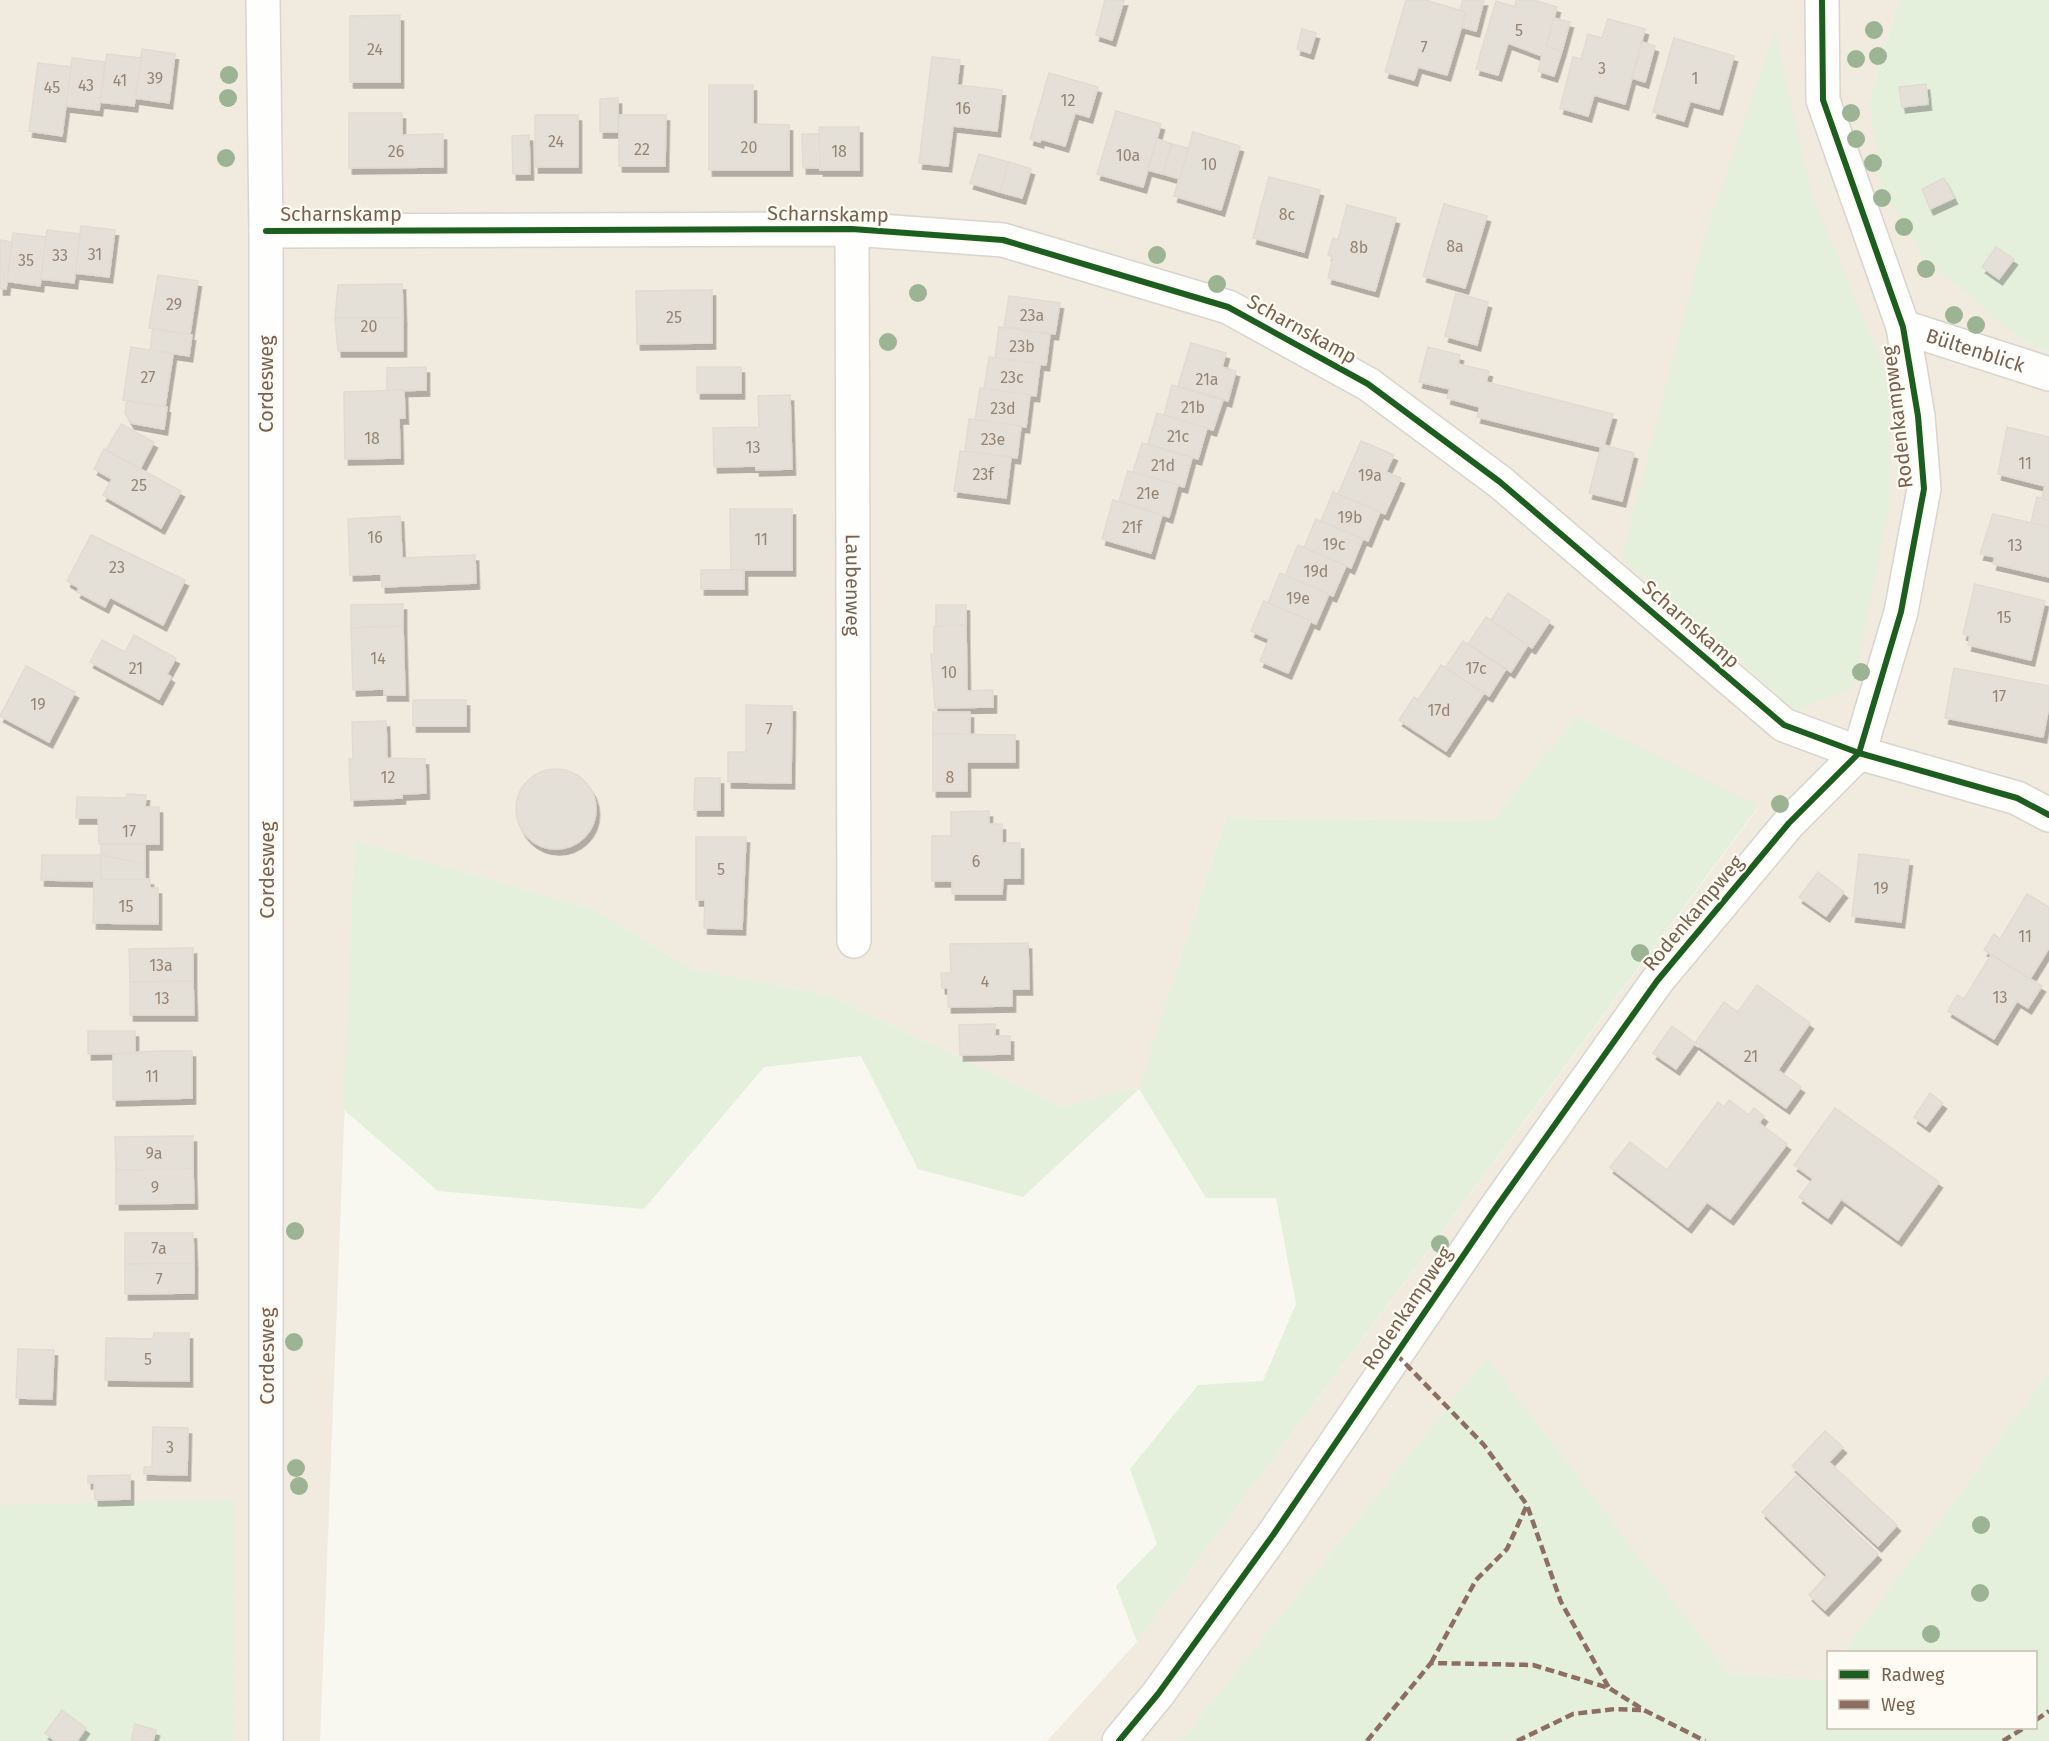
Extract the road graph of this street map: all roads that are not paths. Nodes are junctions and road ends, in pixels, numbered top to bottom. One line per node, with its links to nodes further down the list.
1 (263, 0): 4 (street, Cordesweg)
2 (1820, 0): 5 (street, Rodenkampweg)
3 (852, 229): 4 (street, Scharnskamp); 7 (street, Scharnskamp); 9 (street, Laubenweg)
4 (266, 231): 10 (street, Cordesweg)
5 (1903, 327): 6 (street, Bültenblick); 7 (street, Rodenkampweg)
6 (2049, 374)
7 (1859, 753): 8 (street, Scharnskamp); 11 (street, Rodenkampweg)
8 (2049, 815)
9 (854, 941)
10 (266, 1741)
11 (1119, 1741)

